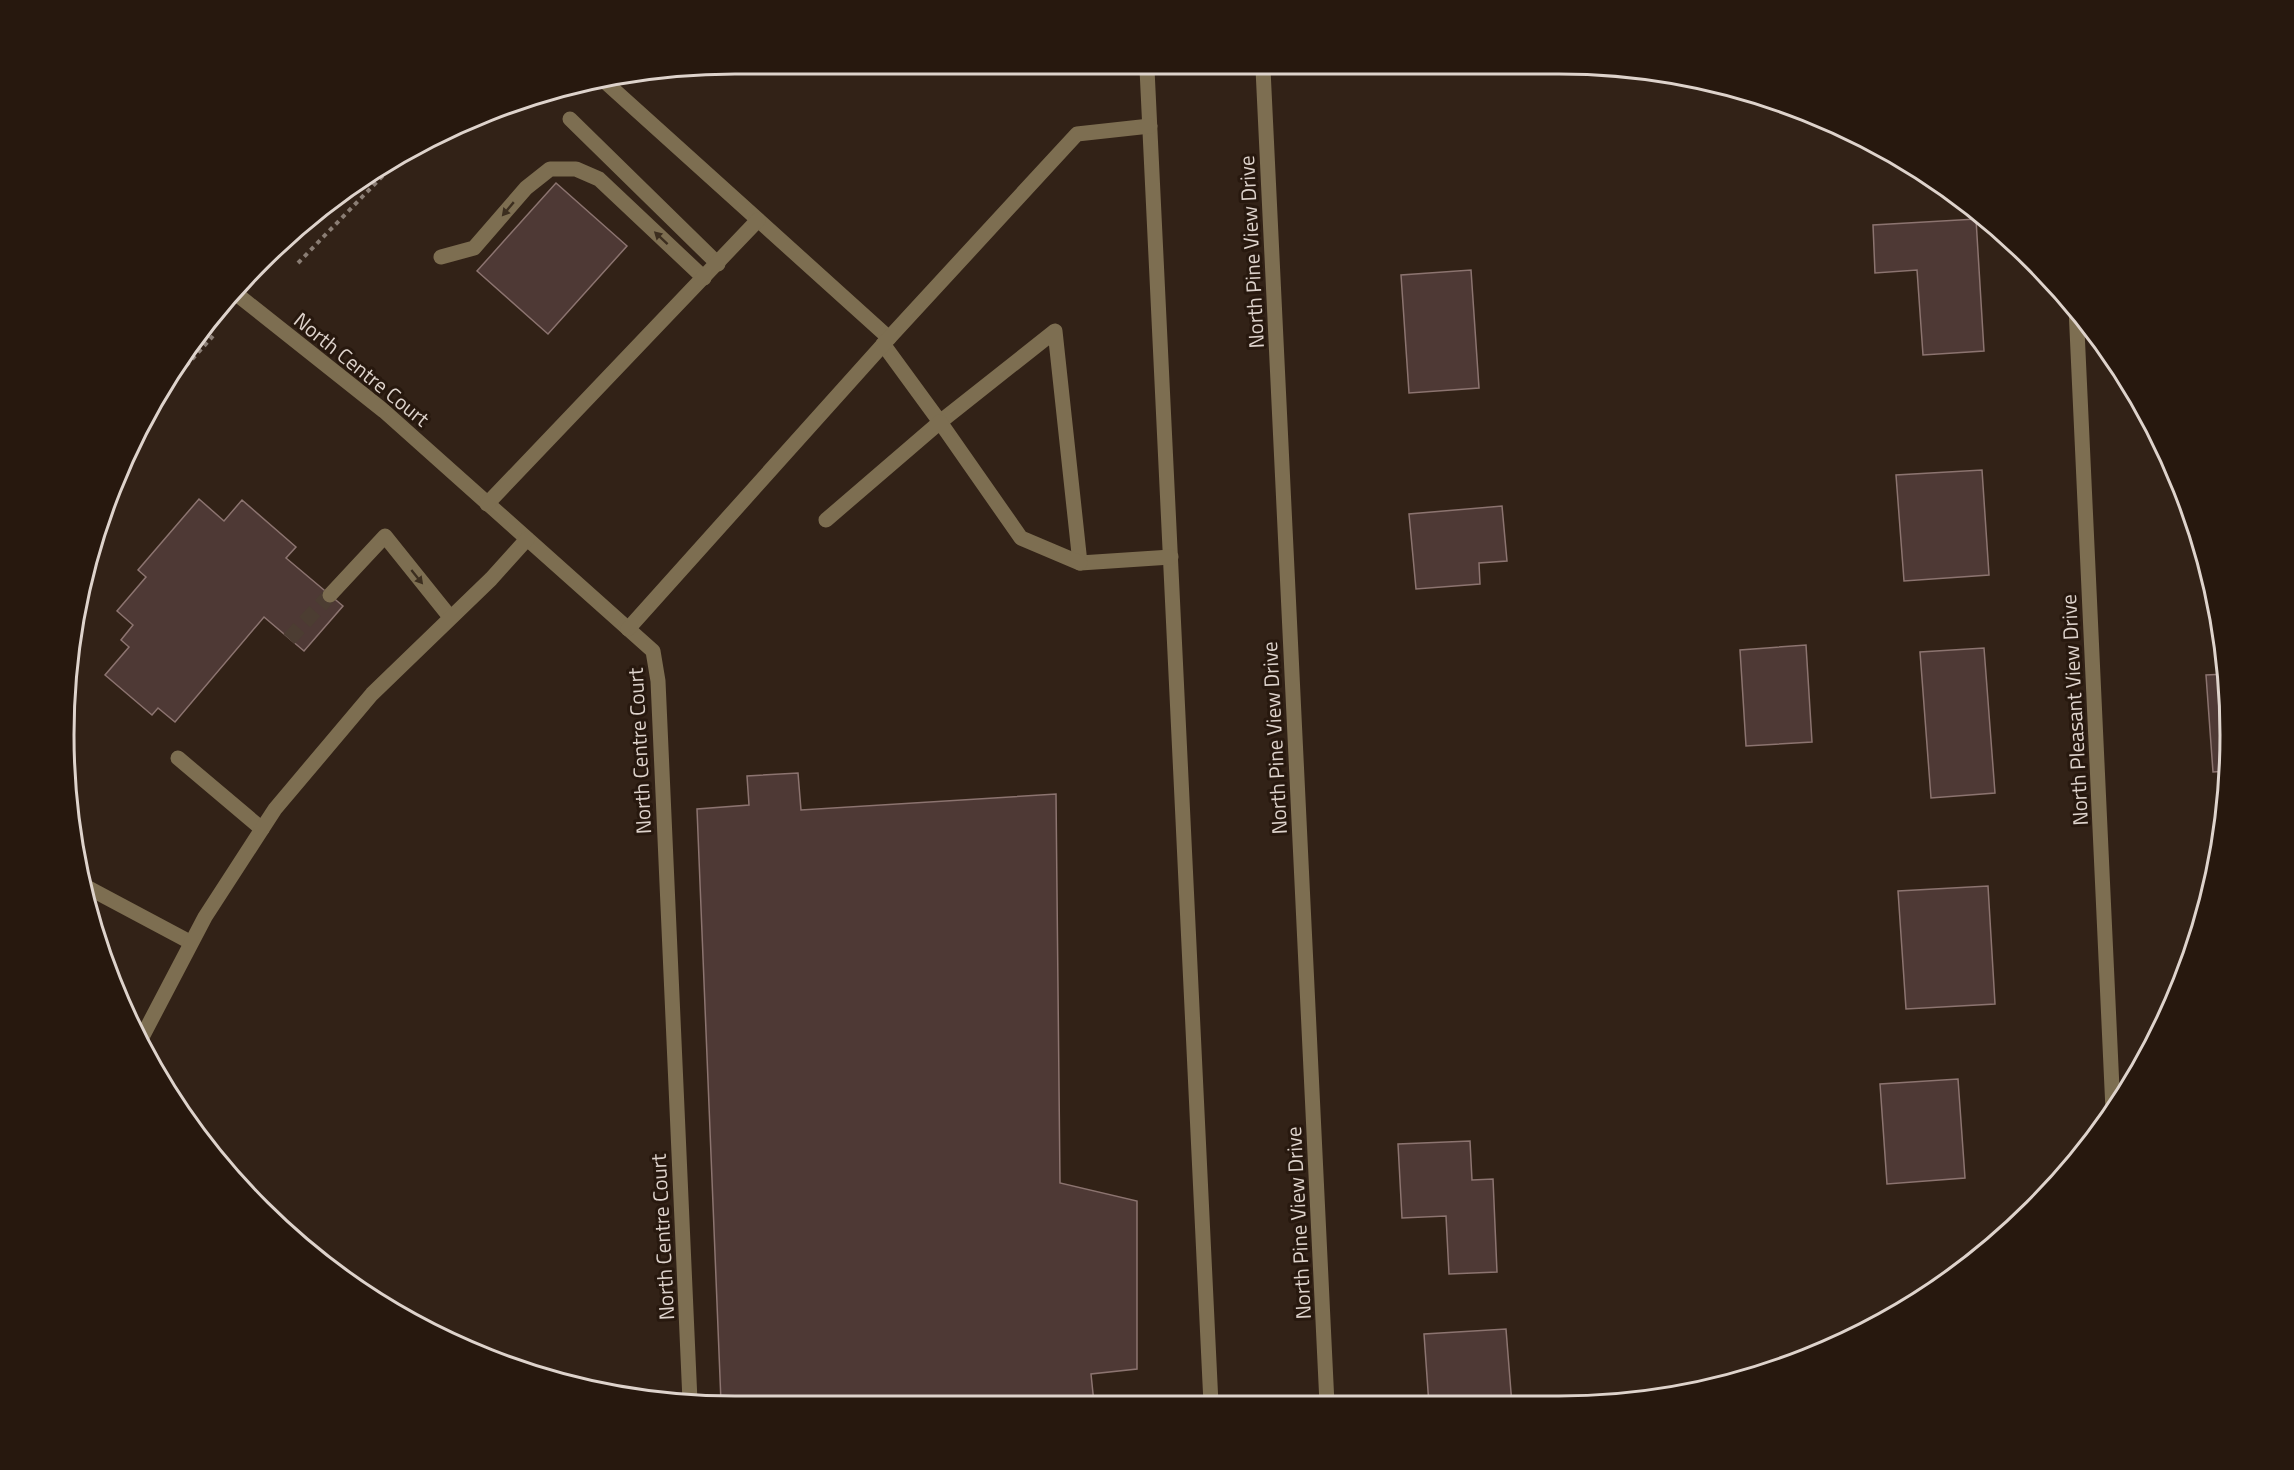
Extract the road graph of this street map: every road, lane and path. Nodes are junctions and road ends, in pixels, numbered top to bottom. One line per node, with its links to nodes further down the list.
1 (1147, 74): 5 (street)
2 (1263, 74): 34 (street, North Pine View Drive)
3 (609, 85): 7 (street)
4 (570, 119): 10 (street)
5 (1150, 126): 15 (street); 21 (street)
6 (382, 176): 9 (path)
7 (758, 220): 10 (street); 15 (street)
8 (441, 257): 11 (street, one-way to 8)
9 (298, 263)
10 (718, 264): 11 (street)
11 (704, 278): 18 (street)
12 (240, 297): 18 (street, North Centre Court)
13 (2077, 323): 31 (street, North Pleasant View Drive)
14 (213, 336): 16 (path)
15 (886, 341): 17 (street); 25 (street)
16 (185, 367)
17 (940, 422): 19 (street); 22 (street); 22 (street)
18 (487, 504): 20 (street, North Centre Court)
19 (826, 520)
20 (527, 539): 24 (street); 25 (street, North Centre Court)
21 (1171, 557): 22 (street); 33 (street)
22 (1080, 563)
23 (330, 595): 24 (street, one-way to 24)
24 (450, 617): 27 (street)
25 (628, 628): 32 (street, North Centre Court)
26 (178, 758): 27 (street)
27 (262, 829): 29 (street)
28 (92, 890): 29 (street)
29 (190, 942): 30 (street)
30 (144, 1032)
31 (2112, 1097)
32 (690, 1395)
33 (1211, 1396)
34 (1327, 1396)

